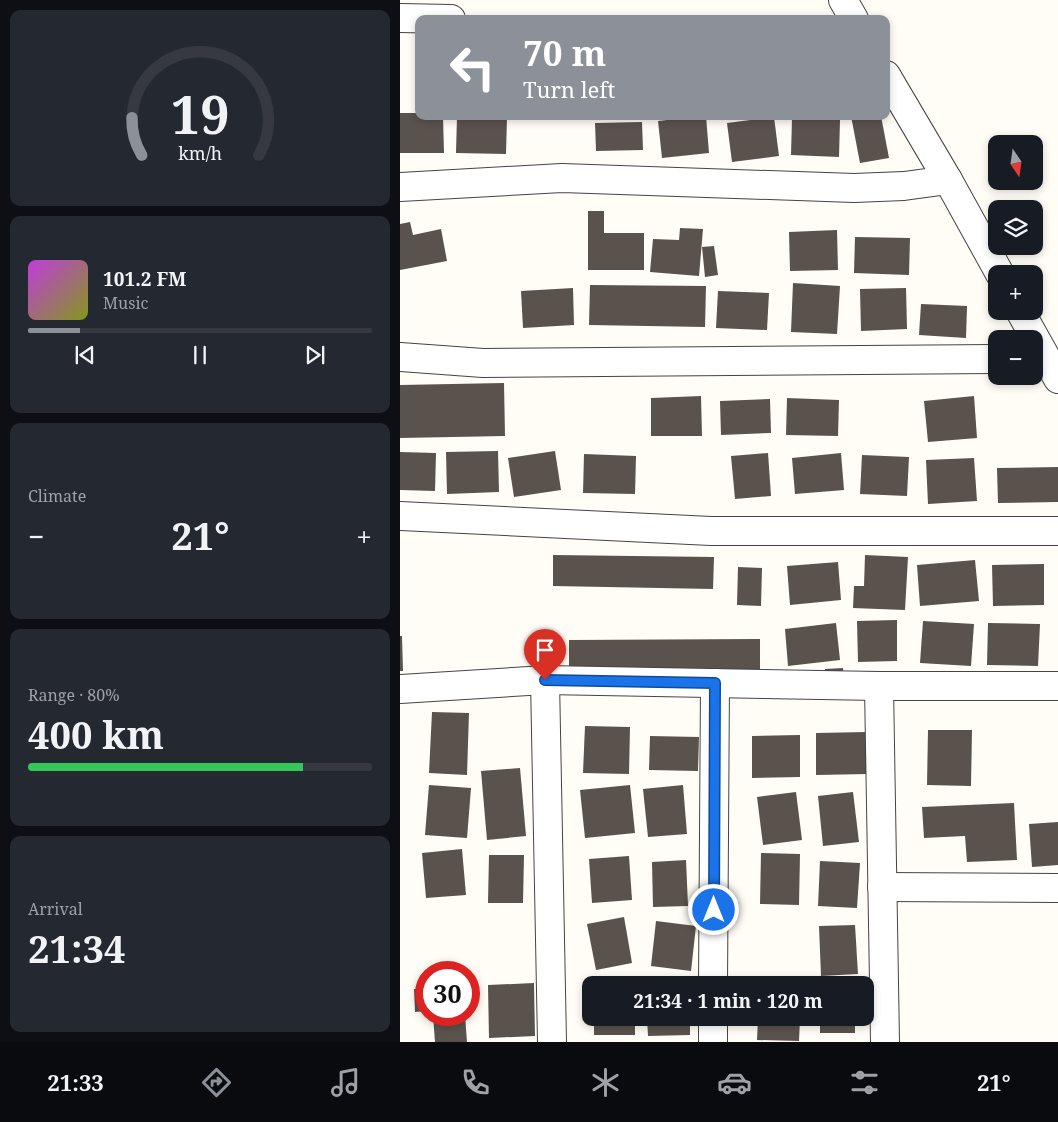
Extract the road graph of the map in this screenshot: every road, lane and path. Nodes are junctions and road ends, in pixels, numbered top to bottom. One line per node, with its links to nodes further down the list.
1 (843, 0): 2 (street)
2 (852, 15)
3 (400, 18): 4 (street)
4 (415, 18)
5 (890, 82): 6 (street)
6 (948, 180): 7 (street); 8 (street)
7 (400, 187)
8 (995, 265)
9 (1024, 320): 12 (street)
10 (400, 357): 11 (street)
11 (988, 359)
12 (1046, 365)
13 (400, 516): 14 (street)
14 (1058, 531)
15 (545, 680): 16 (street); 19 (street); 24 (street)
16 (715, 683): 17 (street); 22 (street)
17 (879, 686): 18 (street); 20 (street)
18 (1058, 686)
19 (400, 689)
20 (882, 887): 21 (street); 26 (street)
21 (1058, 888)
22 (713, 976)
23 (713, 1026): 25 (street)
24 (552, 1042)
25 (712, 1042)
26 (885, 1042)

